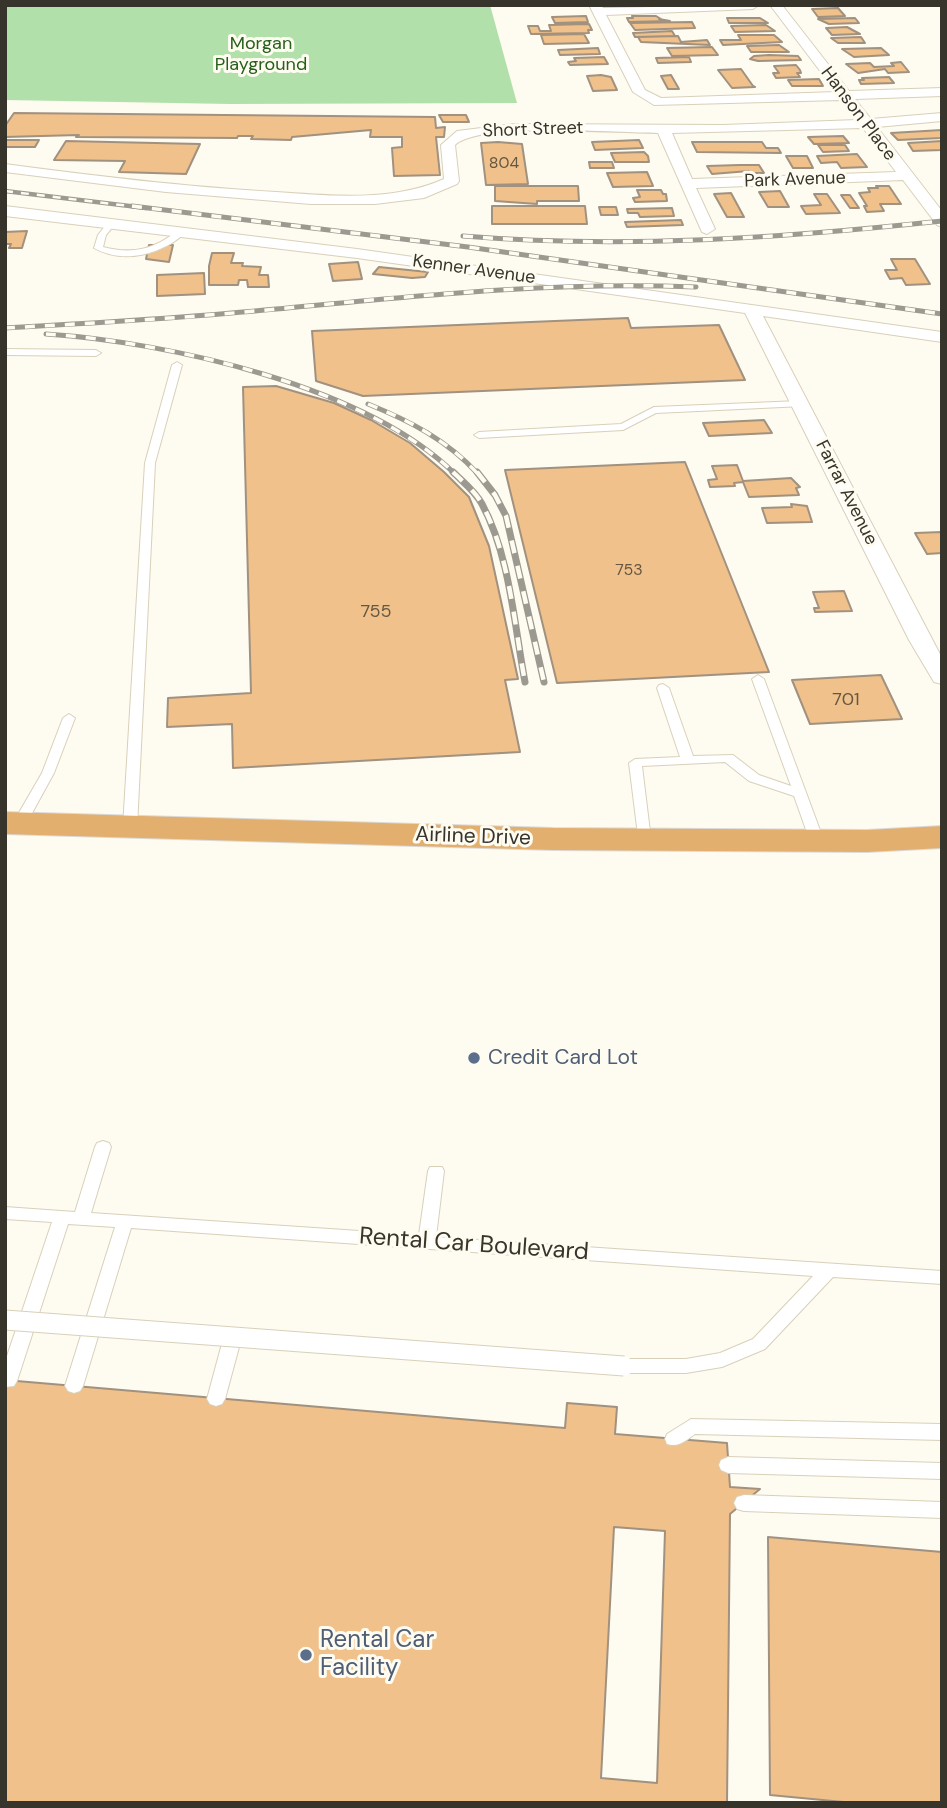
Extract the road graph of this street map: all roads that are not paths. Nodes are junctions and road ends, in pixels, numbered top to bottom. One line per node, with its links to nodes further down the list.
1 (753, 5): 3 (street)
2 (776, 5): 5 (street, Hanson Place)
3 (597, 9): 5 (street)
4 (942, 92): 5 (street)
5 (847, 98): 7 (street, Hanson Place)
6 (942, 117): 7 (street, Short Street)
7 (867, 126): 8 (street, Short Street); 10 (street, Hanson Place)
8 (663, 129): 9 (street, Short Street); 11 (street)
9 (5, 168)
10 (904, 176): 11 (street, Park Avenue); 13 (street, Hanson Place)
11 (686, 184): 15 (street)
12 (5, 211): 14 (street, Kenner Avenue)
13 (942, 222)
14 (112, 223): 16 (street, Kenner Avenue); 16 (lane)
15 (707, 229)
16 (183, 232): 17 (street, Kenner Avenue)
17 (751, 309): 18 (street, Kenner Avenue); 22 (street, Farrar Avenue)
18 (942, 337)
19 (5, 352): 20 (lane)
20 (96, 353)
21 (177, 365): 31 (lane)
22 (800, 404): 23 (lane); 24 (street, Farrar Avenue)
23 (479, 435)
24 (942, 677)
25 (758, 679): 29 (lane)
26 (663, 688): 28 (lane)
27 (69, 718): 30 (lane)
28 (688, 760): 29 (lane); 33 (lane)
29 (800, 794): 34 (lane)
30 (12, 823): 31 (highway, Airline Drive)
31 (130, 827): 33 (highway, Airline Drive)
32 (942, 837): 34 (highway, Airline Drive)
33 (644, 840): 34 (highway, Airline Drive)
34 (817, 841)
35 (103, 1147): 39 (lane)
36 (436, 1171): 41 (lane)
37 (5, 1213): 38 (lane, Rental Car Boulevard)
38 (62, 1217): 39 (lane, Rental Car Boulevard); 46 (lane)
39 (81, 1218): 40 (lane, Rental Car Boulevard)
40 (125, 1221): 41 (lane, Rental Car Boulevard); 47 (lane)
41 (427, 1242): 42 (lane, Rental Car Boulevard)
42 (829, 1269): 43 (lane, Rental Car Boulevard); 45 (lane, bridge)
43 (942, 1278)
44 (5, 1320): 45 (lane, bridge)
45 (233, 1336): 48 (lane)
46 (8, 1381)
47 (74, 1386)
48 (216, 1399)
49 (942, 1432): 50 (lane)
50 (674, 1438)
51 (728, 1465): 52 (lane)
52 (942, 1471)
53 (744, 1503): 54 (lane)
54 (942, 1510)

